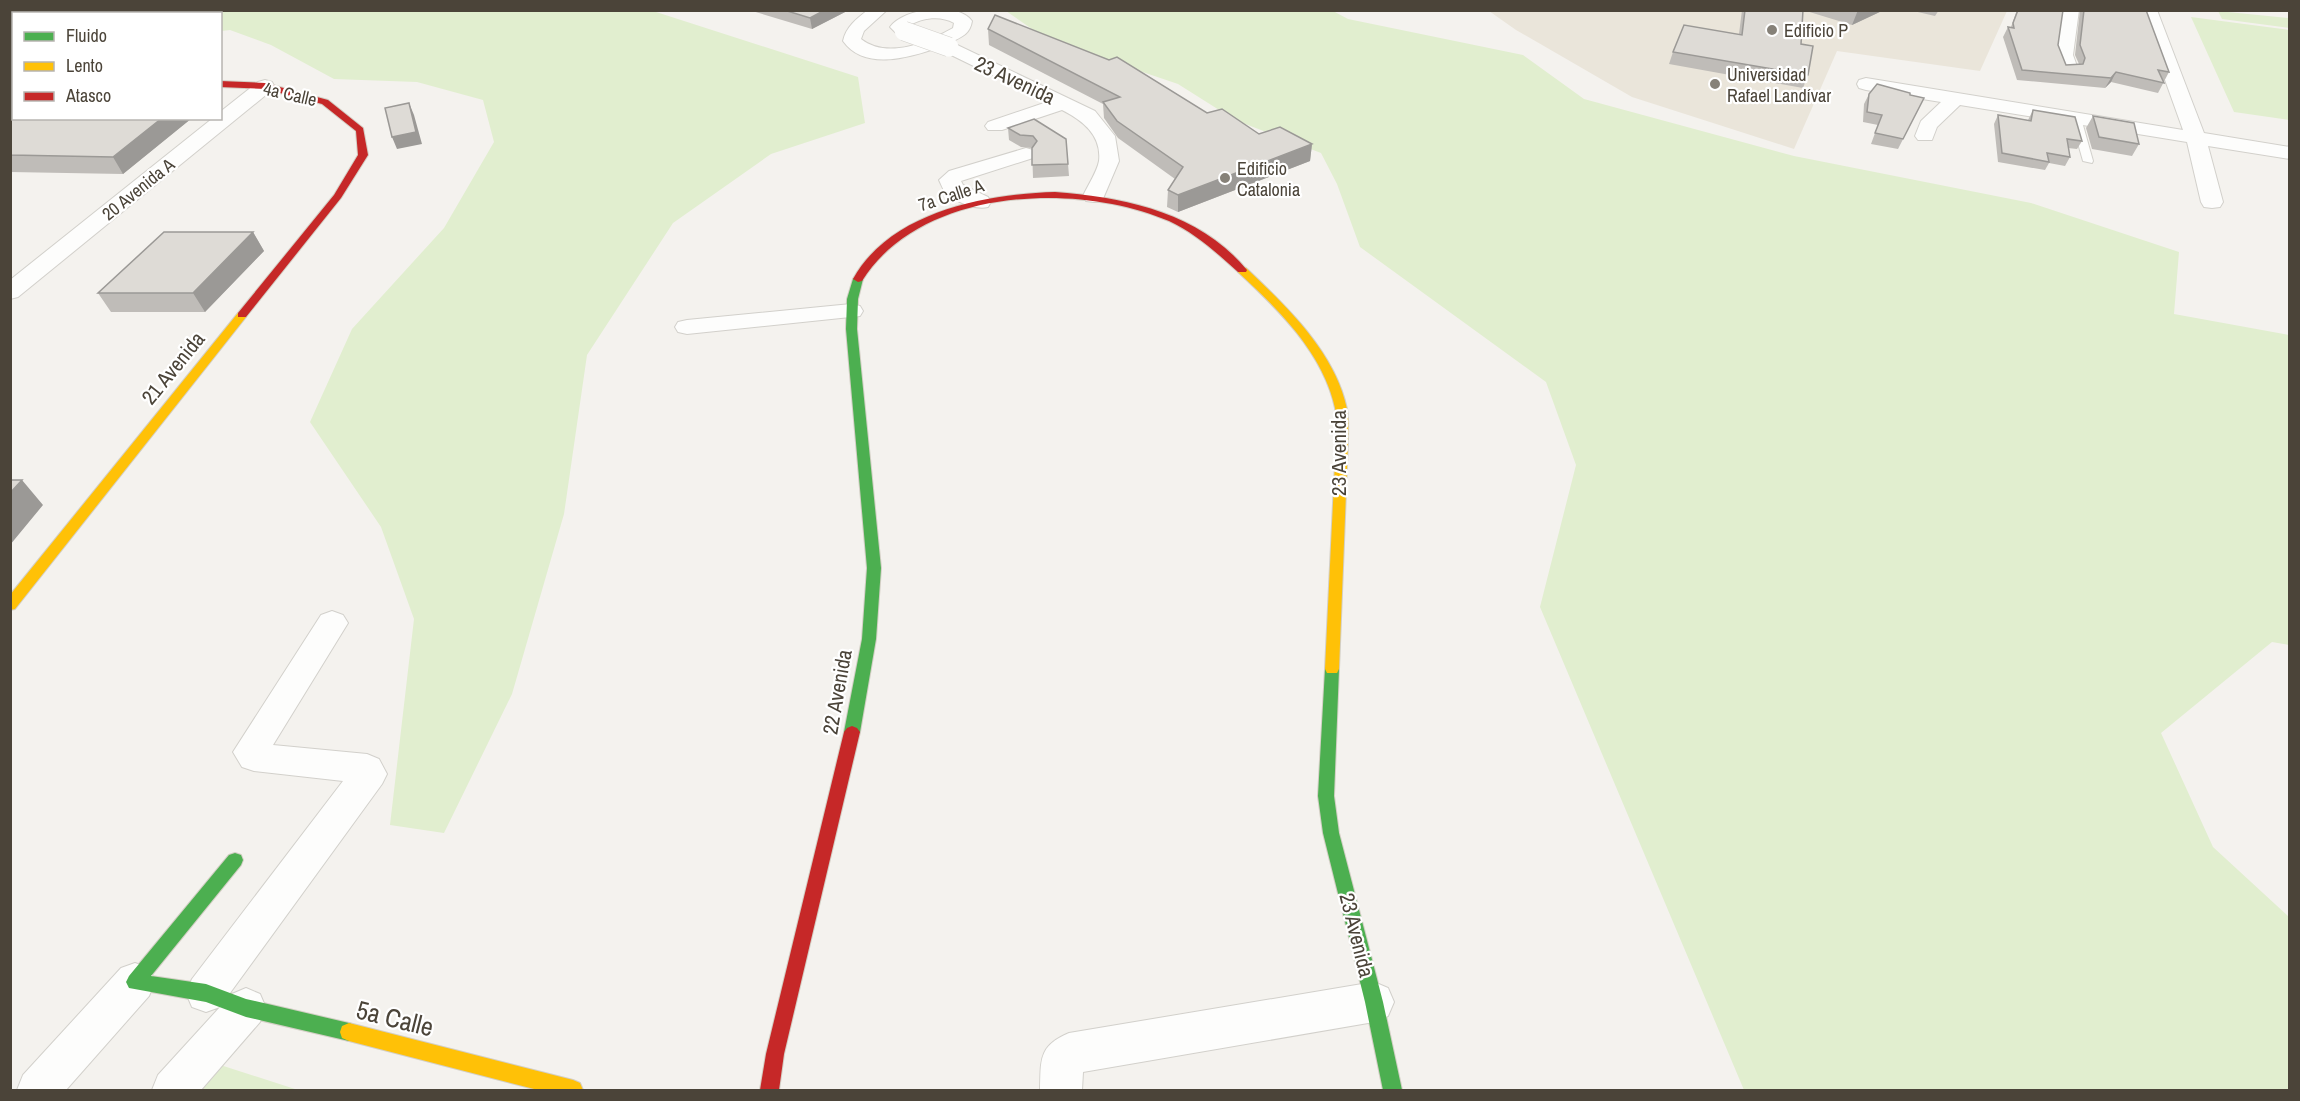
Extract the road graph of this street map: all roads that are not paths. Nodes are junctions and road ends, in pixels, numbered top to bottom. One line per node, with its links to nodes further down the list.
1 (879, 10): 9 (street, 23 Avenida, bridge)
2 (2071, 10): 4 (street)
3 (2148, 10): 13 (street)
4 (2069, 69)
5 (222, 84): 7 (street, 4a Calle)
6 (1866, 84): 8 (street)
7 (265, 86): 16 (street, 4a Calle); 21 (street, 20 Avenida A)
8 (1955, 99): 10 (street); 12 (street)
9 (1063, 103): 11 (street); 18 (street, 23 Avenida)
10 (2076, 118): 13 (street); 17 (lane)
11 (996, 126)
12 (1925, 136)
13 (2196, 138): 14 (street); 20 (street)
14 (2289, 153)
15 (1026, 154): 19 (street)
16 (363, 155): 24 (street, 21 Avenida)
17 (2088, 161)
18 (1094, 196): 19 (street, 7a Calle A); 29 (street, 23 Avenida)
19 (980, 202): 22 (street, 7a Calle A)
20 (2211, 202)
21 (10, 292)
22 (851, 302): 23 (street); 34 (street, 22 Avenida)
23 (687, 327)
24 (10, 604)
25 (332, 623): 28 (street)
26 (235, 860): 27 (street)
27 (135, 982): 28 (street, 5a Calle); 31 (street)
28 (206, 993): 30 (street, 5a Calle)
29 (1374, 1002): 35 (street); 36 (street, 23 Avenida)
30 (246, 1008): 32 (street); 33 (street, 5a Calle)
31 (38, 1090)
32 (173, 1090)
33 (573, 1090)
34 (769, 1090)
35 (1061, 1090)
36 (1393, 1090)

